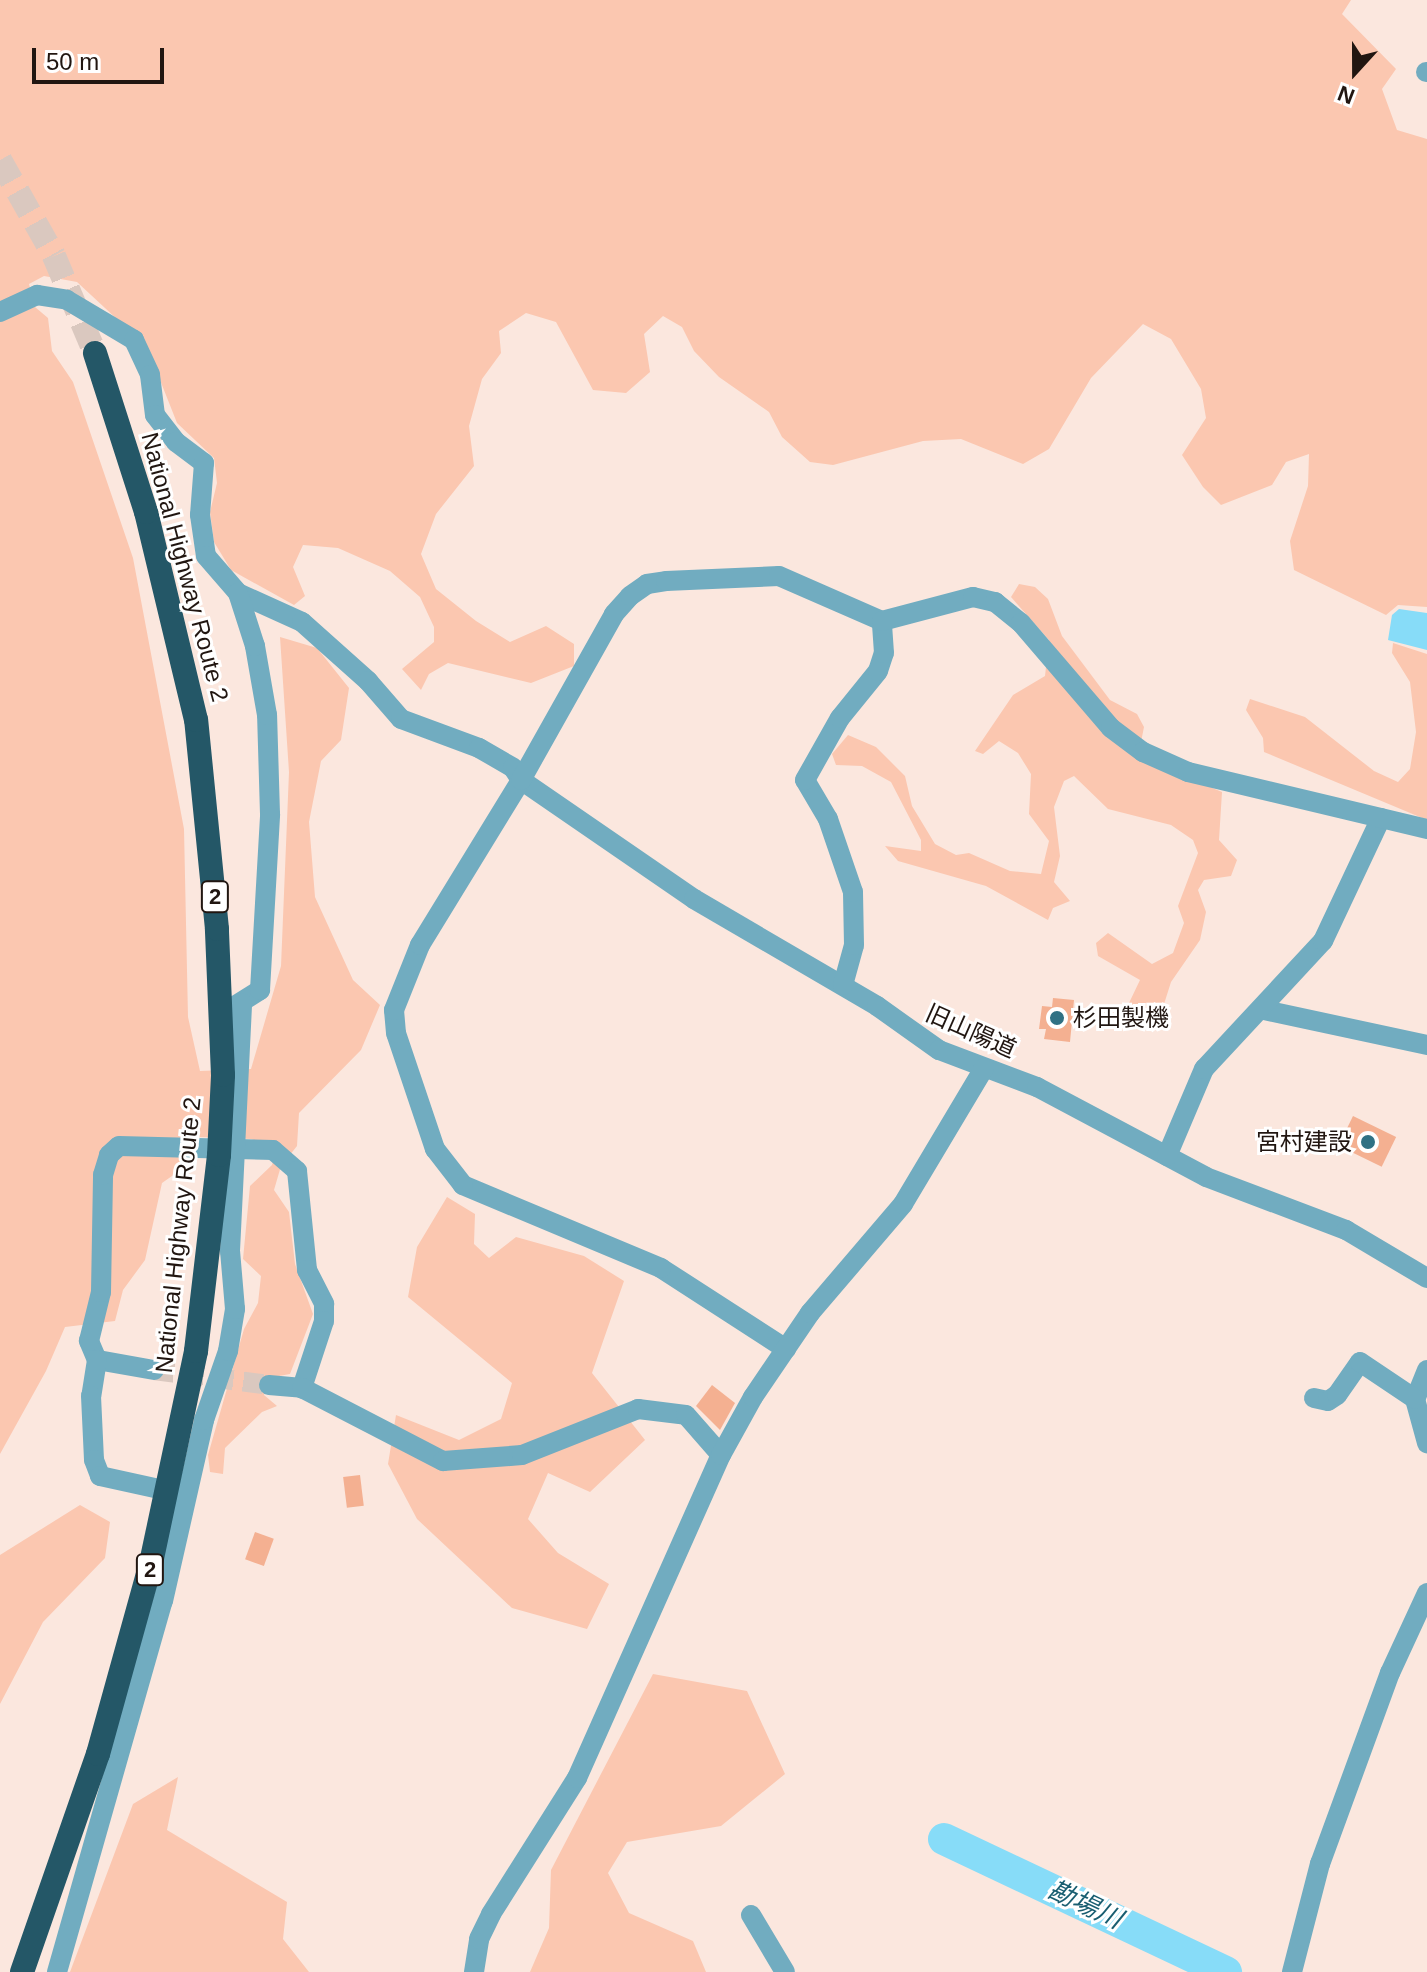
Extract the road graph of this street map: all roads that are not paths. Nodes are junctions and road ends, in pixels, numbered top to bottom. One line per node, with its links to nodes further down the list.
1 (0, 312): 3 (street)
2 (95, 353): 9 (highway, National Highway Route 2 / 2)
3 (238, 593): 5 (street, 旧山陽道); 9 (street)
4 (882, 621): 5 (street); 6 (street); 8 (street)
5 (521, 780): 8 (street, 旧山陽道); 16 (street)
6 (1381, 818): 7 (street); 10 (street)
7 (1427, 829)
8 (843, 985): 12 (street, 旧山陽道)
9 (232, 1008): 13 (highway, National Highway Route 2 / 2)
10 (1264, 1010): 11 (street); 14 (street)
11 (1427, 1045)
12 (984, 1068): 14 (street, 旧山陽道); 16 (street)
13 (227, 1154): 26 (highway, National Highway Route 2 / 2); 30 (street)
14 (1167, 1156): 15 (street, 旧山陽道)
15 (1427, 1278)
16 (786, 1349): 25 (street)
17 (97, 1360): 18 (street); 21 (street); 26 (street)
18 (154, 1370)
19 (1427, 1370): 23 (street)
20 (269, 1385): 21 (street)
21 (302, 1388): 25 (street)
22 (1314, 1398): 23 (street)
23 (1415, 1399): 24 (street)
24 (1427, 1443)
25 (721, 1455): 31 (street)
26 (168, 1491): 29 (highway, National Highway Route 2 / 2)
27 (1427, 1593): 33 (street)
28 (751, 1915): 32 (street)
29 (22, 1972)
30 (57, 1972)
31 (474, 1972)
32 (785, 1972)
33 (1292, 1972)

